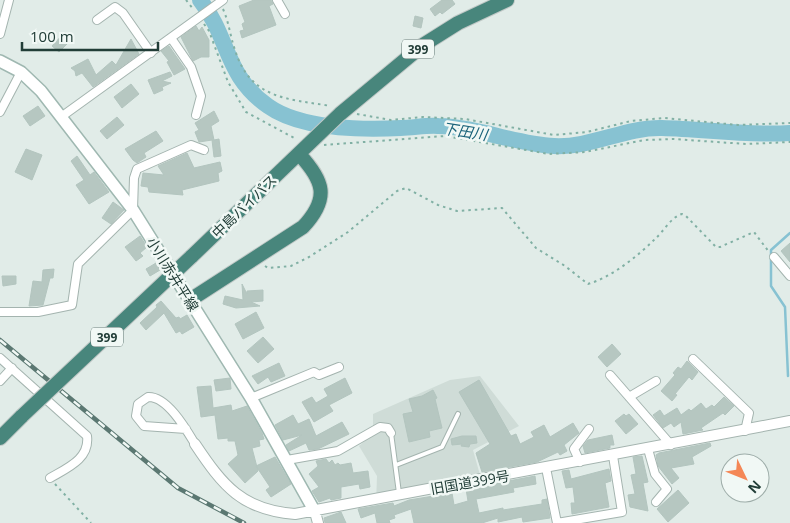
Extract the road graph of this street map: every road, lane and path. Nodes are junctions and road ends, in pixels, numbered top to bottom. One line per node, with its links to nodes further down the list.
1 (9, 0): 9 (street)
2 (186, 0): 7 (path)
3 (277, 0): 6 (street)
4 (507, 0): 15 (highway, 中島バイパス / 399)
5 (220, 2): 7 (street); 15 (path)
6 (285, 14)
7 (199, 18): 10 (street); 20 (path)
8 (97, 20): 11 (street)
9 (0, 34)
10 (171, 38): 11 (street); 16 (street)
11 (150, 53): 17 (street)
12 (0, 61): 13 (main road, 小川赤井平線)
13 (21, 72): 14 (street); 17 (main road, 小川赤井平線)
14 (0, 112)
15 (342, 113): 18 (path); 20 (highway, 中島バイパス / 399)
16 (196, 115)
17 (61, 117): 22 (main road, 小川赤井平線)
18 (790, 123)
19 (790, 142): 20 (path)
20 (308, 145): 24 (highway); 43 (highway, 中島バイパス / 399, bridge)
21 (204, 150): 22 (street)
22 (133, 210): 26 (main road, 小川赤井平線); 27 (street)
23 (771, 254): 24 (path); 25 (street)
24 (255, 258): 26 (highway)
25 (790, 276)
26 (190, 300): 36 (main road, 小川赤井平線)
27 (0, 312)
28 (0, 358): 31 (street)
29 (693, 359): 41 (street)
30 (339, 366): 36 (street)
31 (12, 368): 33 (street); 52 (street)
32 (610, 375): 35 (street)
33 (0, 381)
34 (656, 382): 35 (street)
35 (629, 397): 45 (street)
36 (251, 398): 48 (main road, 小川赤井平線)
37 (458, 414): 50 (lane)
38 (790, 421): 41 (street, 旧国道399号)
39 (186, 429): 39 (street, 旧国道399号); 44 (street, 旧国道399号)
40 (589, 429): 49 (street)
41 (745, 430): 45 (street, 旧国道399号)
42 (392, 433): 48 (street); 50 (lane)
43 (0, 438)
44 (195, 444): 55 (street, 旧国道399号)
45 (671, 445): 46 (street, 旧国道399号)
46 (648, 449): 47 (street, 旧国道399号); 54 (street)
47 (613, 456): 49 (street, 旧国道399号); 57 (street)
48 (287, 460): 55 (main road, 小川赤井平線)
49 (580, 462): 51 (street, 旧国道399号)
50 (396, 465): 53 (lane)
51 (546, 468): 53 (street, 旧国道399号); 57 (street)
52 (50, 478): 56 (path)
53 (399, 495): 55 (street, 旧国道399号)
54 (656, 502)
55 (317, 517)
56 (91, 523)
57 (557, 523)

